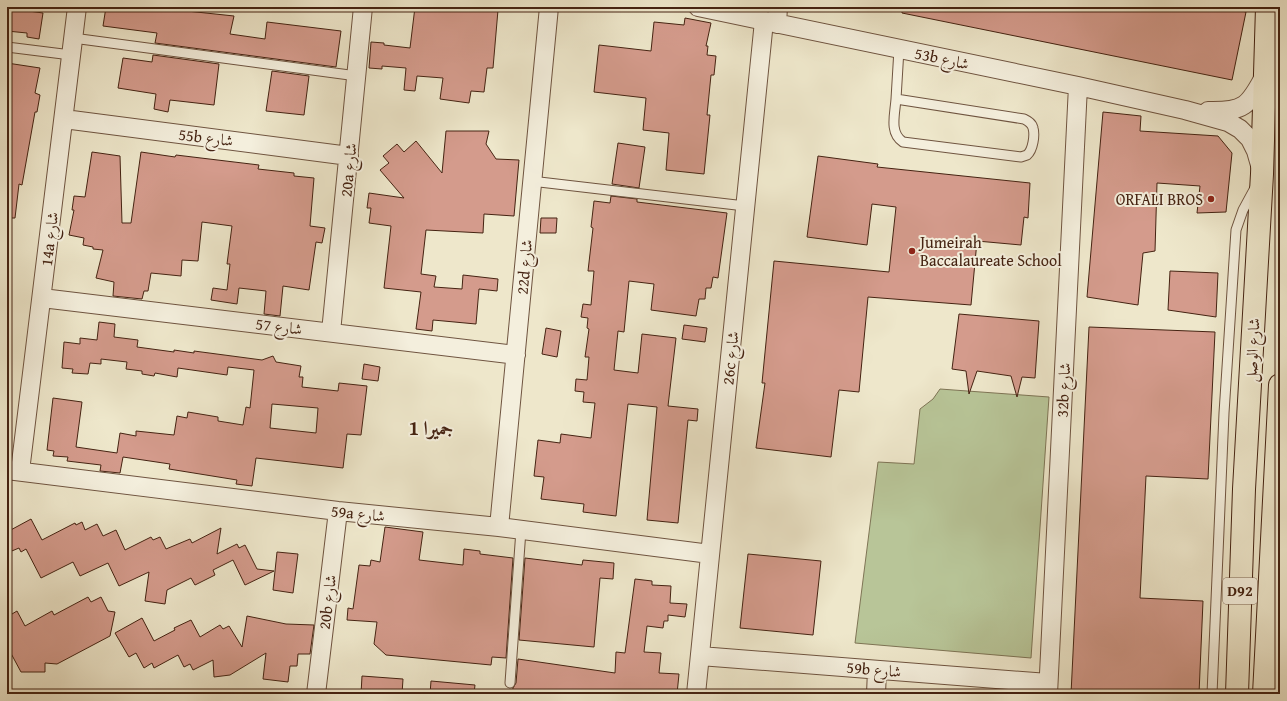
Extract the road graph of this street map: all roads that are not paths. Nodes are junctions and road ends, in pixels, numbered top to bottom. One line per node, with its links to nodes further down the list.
1 (77, 7): 7 (street, 14a شارع)
2 (363, 7): 11 (street, 20a شارع)
3 (549, 7): 18 (street, 22d شارع)
4 (698, 7): 6 (street, 53b شارع)
5 (1267, 7): 10 (main road, شارع الوصل / D92)
6 (773, 17): 9 (street, 53b شارع); 19 (street, 26c شارع)
7 (72, 46): 8 (lane); 11 (lane); 15 (street, 14a شارع)
8 (7, 47)
9 (899, 49): 12 (street, 53b شارع); 13 (lane)
10 (1265, 74): 14 (street, 53b شارع); 17 (main road, شارع الوصل / D92)
11 (357, 76): 16 (street, 20a شارع)
12 (1078, 86): 14 (street, 53b شارع); 32 (street, 32b شارع)
13 (896, 99): 13 (lane)
14 (1185, 110): 17 (street, 53b شارع)
15 (64, 118): 16 (street, 55b شارع); 20 (street, 14a شارع)
16 (349, 156): 21 (street, 20a شارع)
17 (1262, 174): 36 (lane); 37 (main road, شارع الوصل / D92)
18 (531, 181): 19 (lane); 22 (street, 22d شارع)
19 (745, 206): 28 (street, 26c شارع)
20 (42, 298): 21 (street, شارع 57); 24 (street, 14a شارع)
21 (331, 332): 22 (street, شارع 57)
22 (516, 355): 26 (street, 22d شارع)
23 (1280, 385): 38 (main road, شارع الوصل / D92)
24 (14, 471): 25 (street, 59a شارع)
25 (338, 511): 26 (street, 59a شارع); 33 (street, 20b شارع)
26 (499, 527): 27 (street, 59a شارع)
27 (521, 530): 28 (street, 59a شارع); 31 (lane)
28 (710, 554): 29 (street, 26c شارع)
29 (700, 656): 30 (street, 59b شارع); 34 (street, 26c شارع)
30 (878, 670): 32 (street, 59b شارع); 35 (street)
31 (510, 683)
32 (1048, 688)
33 (316, 694)
34 (696, 694)
35 (876, 694)
36 (1212, 694)
37 (1237, 694)
38 (1264, 694)

